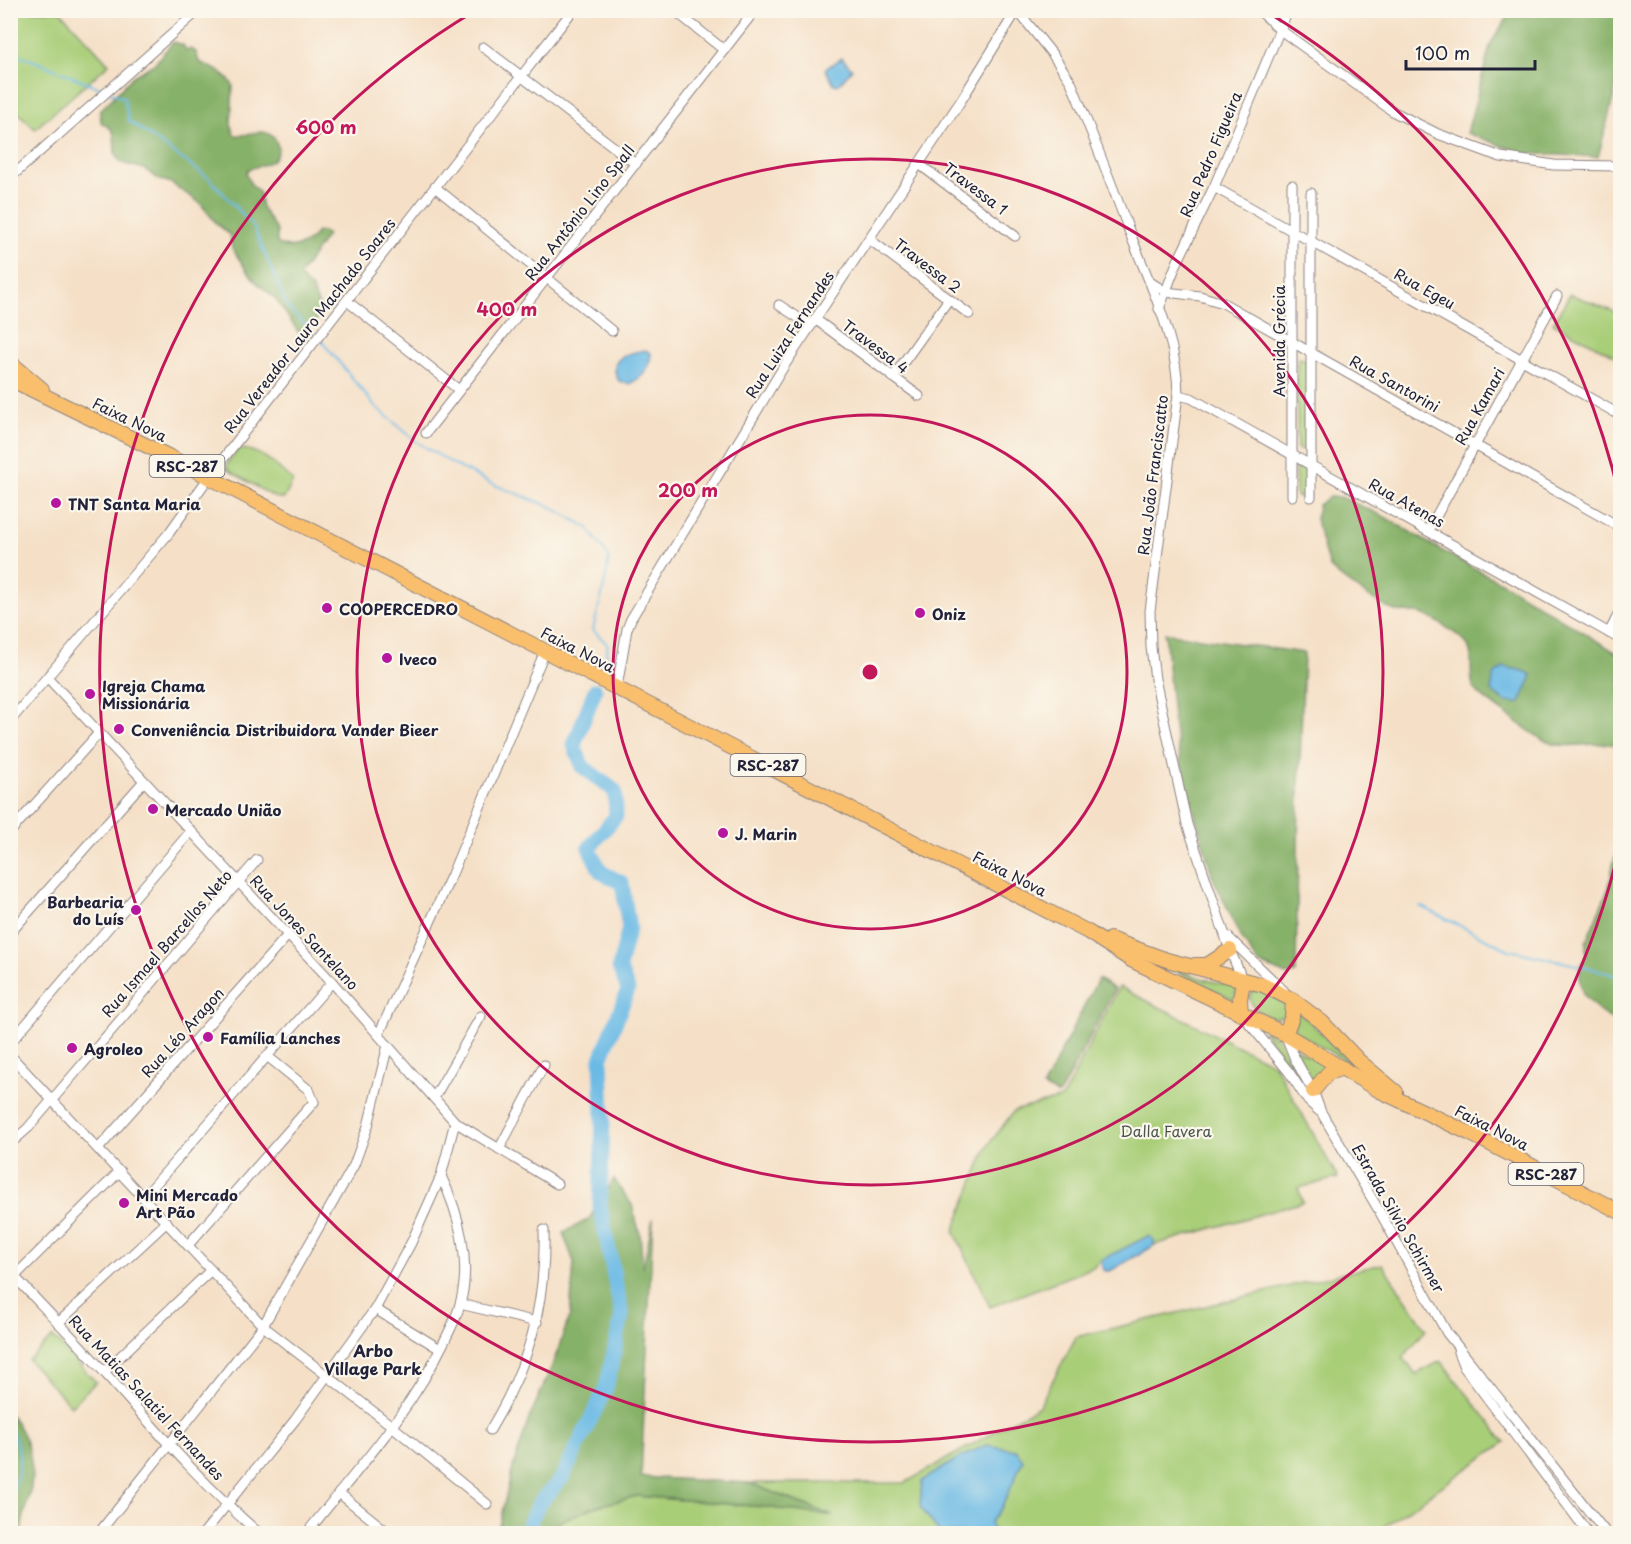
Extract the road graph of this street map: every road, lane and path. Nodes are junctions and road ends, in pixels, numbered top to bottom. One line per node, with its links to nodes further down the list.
1 (199, 10): 15 (street)
2 (573, 10): 11 (street, Rua Vereador Lauro Machado Soares)
3 (674, 10): 10 (street)
4 (755, 10): 10 (street, Rua Antônio Lino Spall)
5 (1017, 10): 13 (street, Rua Luiza Fernandes); 25 (street, Rua João Franciscatto)
6 (1259, 10): 8 (street)
7 (1288, 10): 8 (street, Rua Pedro Figueira)
8 (1279, 29): 14 (street); 18 (street, Rua Pedro Figueira)
9 (483, 47): 11 (street)
10 (724, 50): 12 (street, Rua Antônio Lino Spall)
11 (522, 76): 12 (street); 17 (street, Rua Vereador Lauro Machado Soares)
12 (636, 164): 24 (street, Rua Antônio Lino Spall)
13 (919, 164): 21 (street, Travessa 1); 22 (street, Rua Luiza Fernandes)
14 (1620, 166)
15 (10, 178)
16 (1292, 185): 20 (street, Avenida Grécia)
17 (435, 187): 24 (street); 29 (street, Rua Vereador Lauro Machado Soares)
18 (1214, 187): 20 (street, Rua Egeu); 26 (street, Rua Pedro Figueira)
19 (1311, 193): 23 (street)
20 (1293, 231): 23 (street, Rua Egeu); 35 (street, Avenida Grécia)
21 (1016, 236)
22 (869, 239): 28 (street, Travessa 2); 33 (street, Rua Luiza Fernandes)
23 (1311, 242): 36 (street); 37 (street, Rua Egeu)
24 (547, 278): 34 (street); 41 (street, Rua Antônio Lino Spall)
25 (1150, 282): 26 (street, Rua Santorini); 31 (street, Rua João Franciscatto)
26 (1166, 292): 31 (street, Rua Pedro Figueira); 35 (street, Rua Santorini)
27 (1557, 296): 37 (street, Rua Kamari)
28 (949, 299): 32 (street, Travessa 2); 39 (street)
29 (347, 301): 41 (street); 50 (street, Rua Vereador Lauro Machado Soares)
30 (779, 305): 33 (street, Travessa 4)
31 (1159, 309): 42 (street, Rua João Franciscatto)
32 (969, 314)
33 (813, 323): 39 (street, Travessa 4); 60 (street, Rua Luiza Fernandes)
34 (612, 331)
35 (1292, 342): 36 (street, Rua Santorini); 48 (street, Avenida Grécia)
36 (1312, 353): 47 (street, Rua Santorini); 49 (street)
37 (1522, 360): 45 (street, Rua Egeu); 47 (street, Rua Kamari)
38 (10, 362): 44 (highway, Faixa Nova / RSC-287)
39 (893, 377): 43 (street, Travessa 4)
40 (10, 379): 44 (highway, Faixa Nova / RSC-287)
41 (459, 390): 46 (street, Rua Antônio Lino Spall)
42 (1178, 394): 48 (street, Rua Atenas); 70 (street, Rua João Franciscatto)
43 (919, 396)
44 (52, 399): 50 (highway, Faixa Nova / RSC-287)
45 (1620, 415)
46 (426, 433)
47 (1475, 445): 53 (street, Rua Santorini); 54 (street, Rua Kamari)
48 (1292, 454): 49 (street, Rua Atenas); 51 (street, Avenida Grécia)
49 (1311, 465): 52 (street); 54 (street, Rua Atenas)
50 (209, 477): 58 (highway, Faixa Nova / RSC-287); 59 (street, Rua Vereador Lauro Machado Soares)
51 (1292, 496)
52 (1311, 497)
53 (1620, 527)
54 (1428, 531): 56 (street, Rua Atenas)
55 (1620, 611): 56 (street)
56 (1609, 633): 57 (street, Rua Atenas)
57 (1620, 639)
58 (545, 651): 60 (highway, Faixa Nova / RSC-287); 79 (street)
59 (48, 678): 61 (street, Rua Vereador Lauro Machado Soares); 62 (street, Rua Jones Santelano)
60 (617, 687): 68 (highway, Faixa Nova / RSC-287)
61 (10, 721)
62 (99, 733): 63 (street, Rua Jones Santelano); 65 (street)
63 (144, 781): 64 (street, Rua Jones Santelano); 69 (street)
64 (191, 831): 67 (street, Rua Jones Santelano); 81 (street)
65 (10, 832)
66 (257, 860): 67 (street, Rua Ismael Barcellos Neto)
67 (238, 882): 71 (street, Rua Jones Santelano); 89 (street, Rua Ismael Barcellos Neto)
68 (1088, 932): 73 (highway, Faixa Nova / RSC-287); 77 (highway, Faixa Nova / RSC-287)
69 (10, 933)
70 (1226, 934): 72 (street, Rua João Franciscatto); 76 (street, Rua João Franciscatto)
71 (288, 935): 75 (street, Rua Jones Santelano); 94 (street, Rua Léo Aragon)
72 (1230, 950): 73 (highway); 74 (street, Rua João Franciscatto)
73 (1189, 966): 74 (highway, Faixa Nova / RSC-287)
74 (1243, 981): 76 (highway, Faixa Nova / RSC-287); 77 (highway)
75 (332, 982): 79 (street, Rua Jones Santelano); 84 (street)
76 (1293, 1000): 80 (highway); 90 (highway, Faixa Nova / RSC-287)
77 (1241, 1014): 80 (highway, Faixa Nova / RSC-287); 91 (street, Estrada Silvio Schirmer)
78 (481, 1016): 88 (street)
79 (379, 1034): 82 (street, Rua Jones Santelano)
80 (1285, 1034): 86 (highway, Faixa Nova / RSC-287); 87 (street, Estrada Silvio Schirmer)
81 (10, 1042)
82 (388, 1045): 88 (street, Rua Jones Santelano); 110 (street)
83 (10, 1054): 89 (street)
84 (267, 1056): 99 (street); 103 (street)
85 (544, 1065): 95 (street)
86 (1343, 1068): 87 (highway); 90 (highway, Faixa Nova / RSC-287)
87 (1313, 1090): 91 (street, Estrada Silvio Schirmer)
88 (434, 1098): 92 (street, Rua Jones Santelano)
89 (52, 1099): 93 (street, Rua Ismael Barcellos Neto); 94 (street)
90 (1413, 1106): 100 (highway, Faixa Nova / RSC-287)
91 (1321, 1112): 111 (street, Estrada Silvio Schirmer)
92 (455, 1122): 95 (street, Rua Jones Santelano); 97 (street)
93 (10, 1144)
94 (99, 1149): 96 (street)
95 (499, 1149): 98 (street, Rua Jones Santelano)
96 (120, 1172): 99 (street); 105 (street)
97 (441, 1176): 106 (street); 107 (street)
98 (557, 1184)
99 (144, 1197): 101 (street)
100 (1620, 1212)
101 (166, 1222): 103 (street); 109 (street)
102 (544, 1230): 108 (street)
103 (188, 1245): 104 (street)
104 (211, 1269): 110 (street); 113 (street)
105 (13, 1279): 109 (street, Rua Matias Salatiel Fernandes)
106 (460, 1304): 108 (street); 112 (street)
107 (375, 1309): 112 (street); 114 (street)
108 (537, 1322): 116 (street)
109 (58, 1323): 113 (street, Rua Matias Salatiel Fernandes)
110 (263, 1326): 114 (street); 117 (street)
111 (1452, 1339): 126 (street, Estrada Silvio Schirmer); 127 (street, Estrada Silvio Schirmer)
112 (440, 1349): 115 (street)
113 (104, 1372): 117 (street, Rua Matias Salatiel Fernandes)
114 (328, 1376): 115 (street); 120 (street)
115 (392, 1426): 118 (street); 119 (street)
116 (490, 1430)
117 (167, 1444): 120 (street, Rua Matias Salatiel Fernandes); 121 (street)
118 (339, 1493): 124 (street); 125 (street)
119 (487, 1504)
120 (226, 1505): 122 (street); 123 (street, Rua Matias Salatiel Fernandes)
121 (98, 1533)
122 (203, 1533)
123 (260, 1533)
124 (306, 1533)
125 (390, 1533)
126 (1589, 1533)
127 (1607, 1533)

